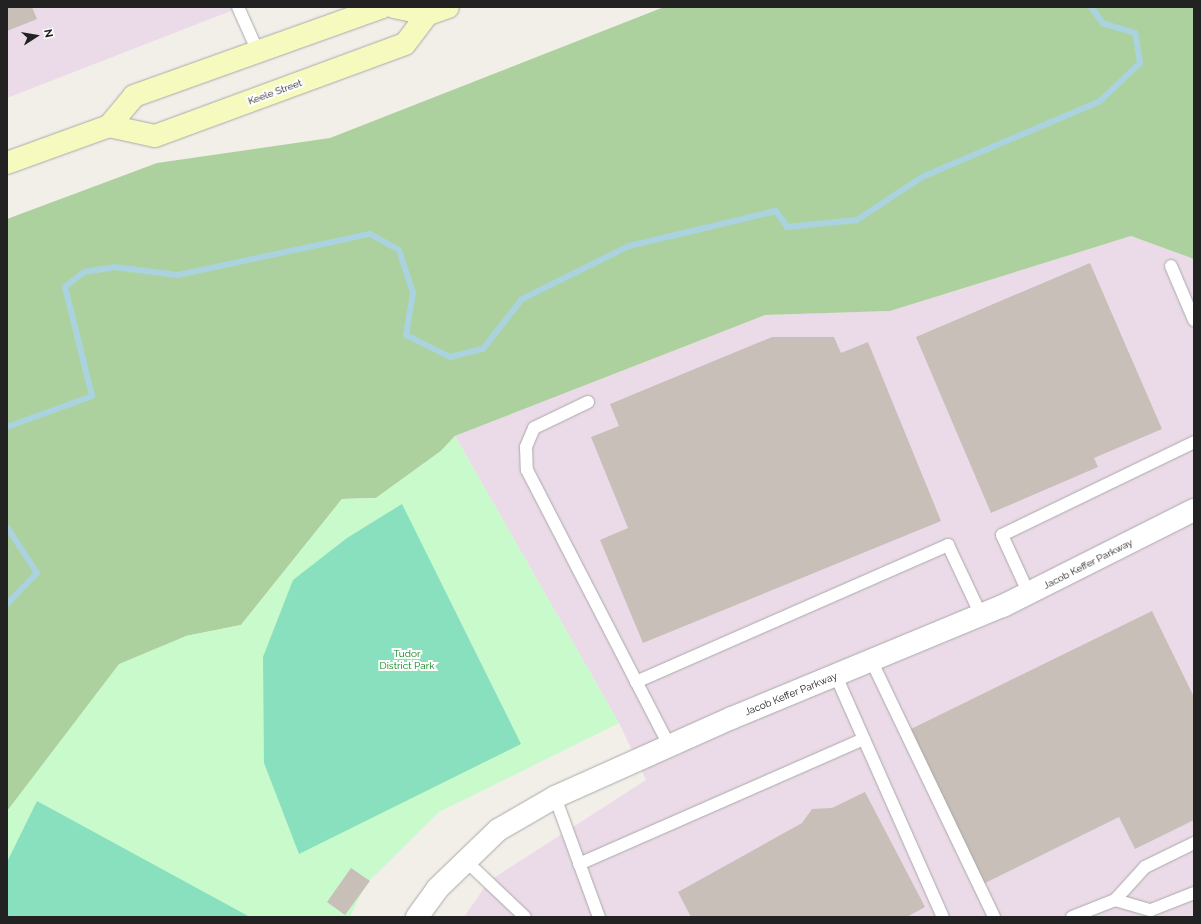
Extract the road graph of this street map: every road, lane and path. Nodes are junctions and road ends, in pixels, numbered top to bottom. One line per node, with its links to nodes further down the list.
1 (238, 7): 5 (lane)
2 (382, 7): 5 (main road)
3 (394, 7): 4 (main road, Keele Street)
4 (438, 11): 6 (main road, Keele Street)
5 (258, 52): 6 (main road)
6 (109, 126): 7 (main road)
7 (7, 163)
8 (1171, 266): 9 (lane)
9 (1194, 320)
10 (588, 402): 17 (lane)
11 (1194, 442): 13 (lane)
12 (1194, 510): 13 (street, Jacob Keffer Parkway)
13 (1029, 594): 14 (street, Jacob Keffer Parkway)
14 (981, 615): 15 (street, Jacob Keffer Parkway); 17 (lane)
15 (872, 662): 16 (street, Jacob Keffer Parkway); 30 (lane)
16 (836, 676): 18 (lane); 19 (street, Jacob Keffer Parkway)
17 (636, 682): 19 (lane)
18 (864, 739): 23 (lane); 29 (lane)
19 (669, 745): 20 (street, Jacob Keffer Parkway)
20 (555, 797): 22 (street, Jacob Keffer Parkway); 23 (lane)
21 (1194, 843): 25 (lane)
22 (466, 861): 26 (lane); 27 (street, Jacob Keffer Parkway)
23 (580, 864): 28 (lane)
24 (1194, 893): 25 (lane)
25 (1115, 900): 31 (lane)
26 (521, 915)
27 (417, 917)
28 (599, 917)
29 (942, 917)
30 (994, 917)
31 (1072, 917)

